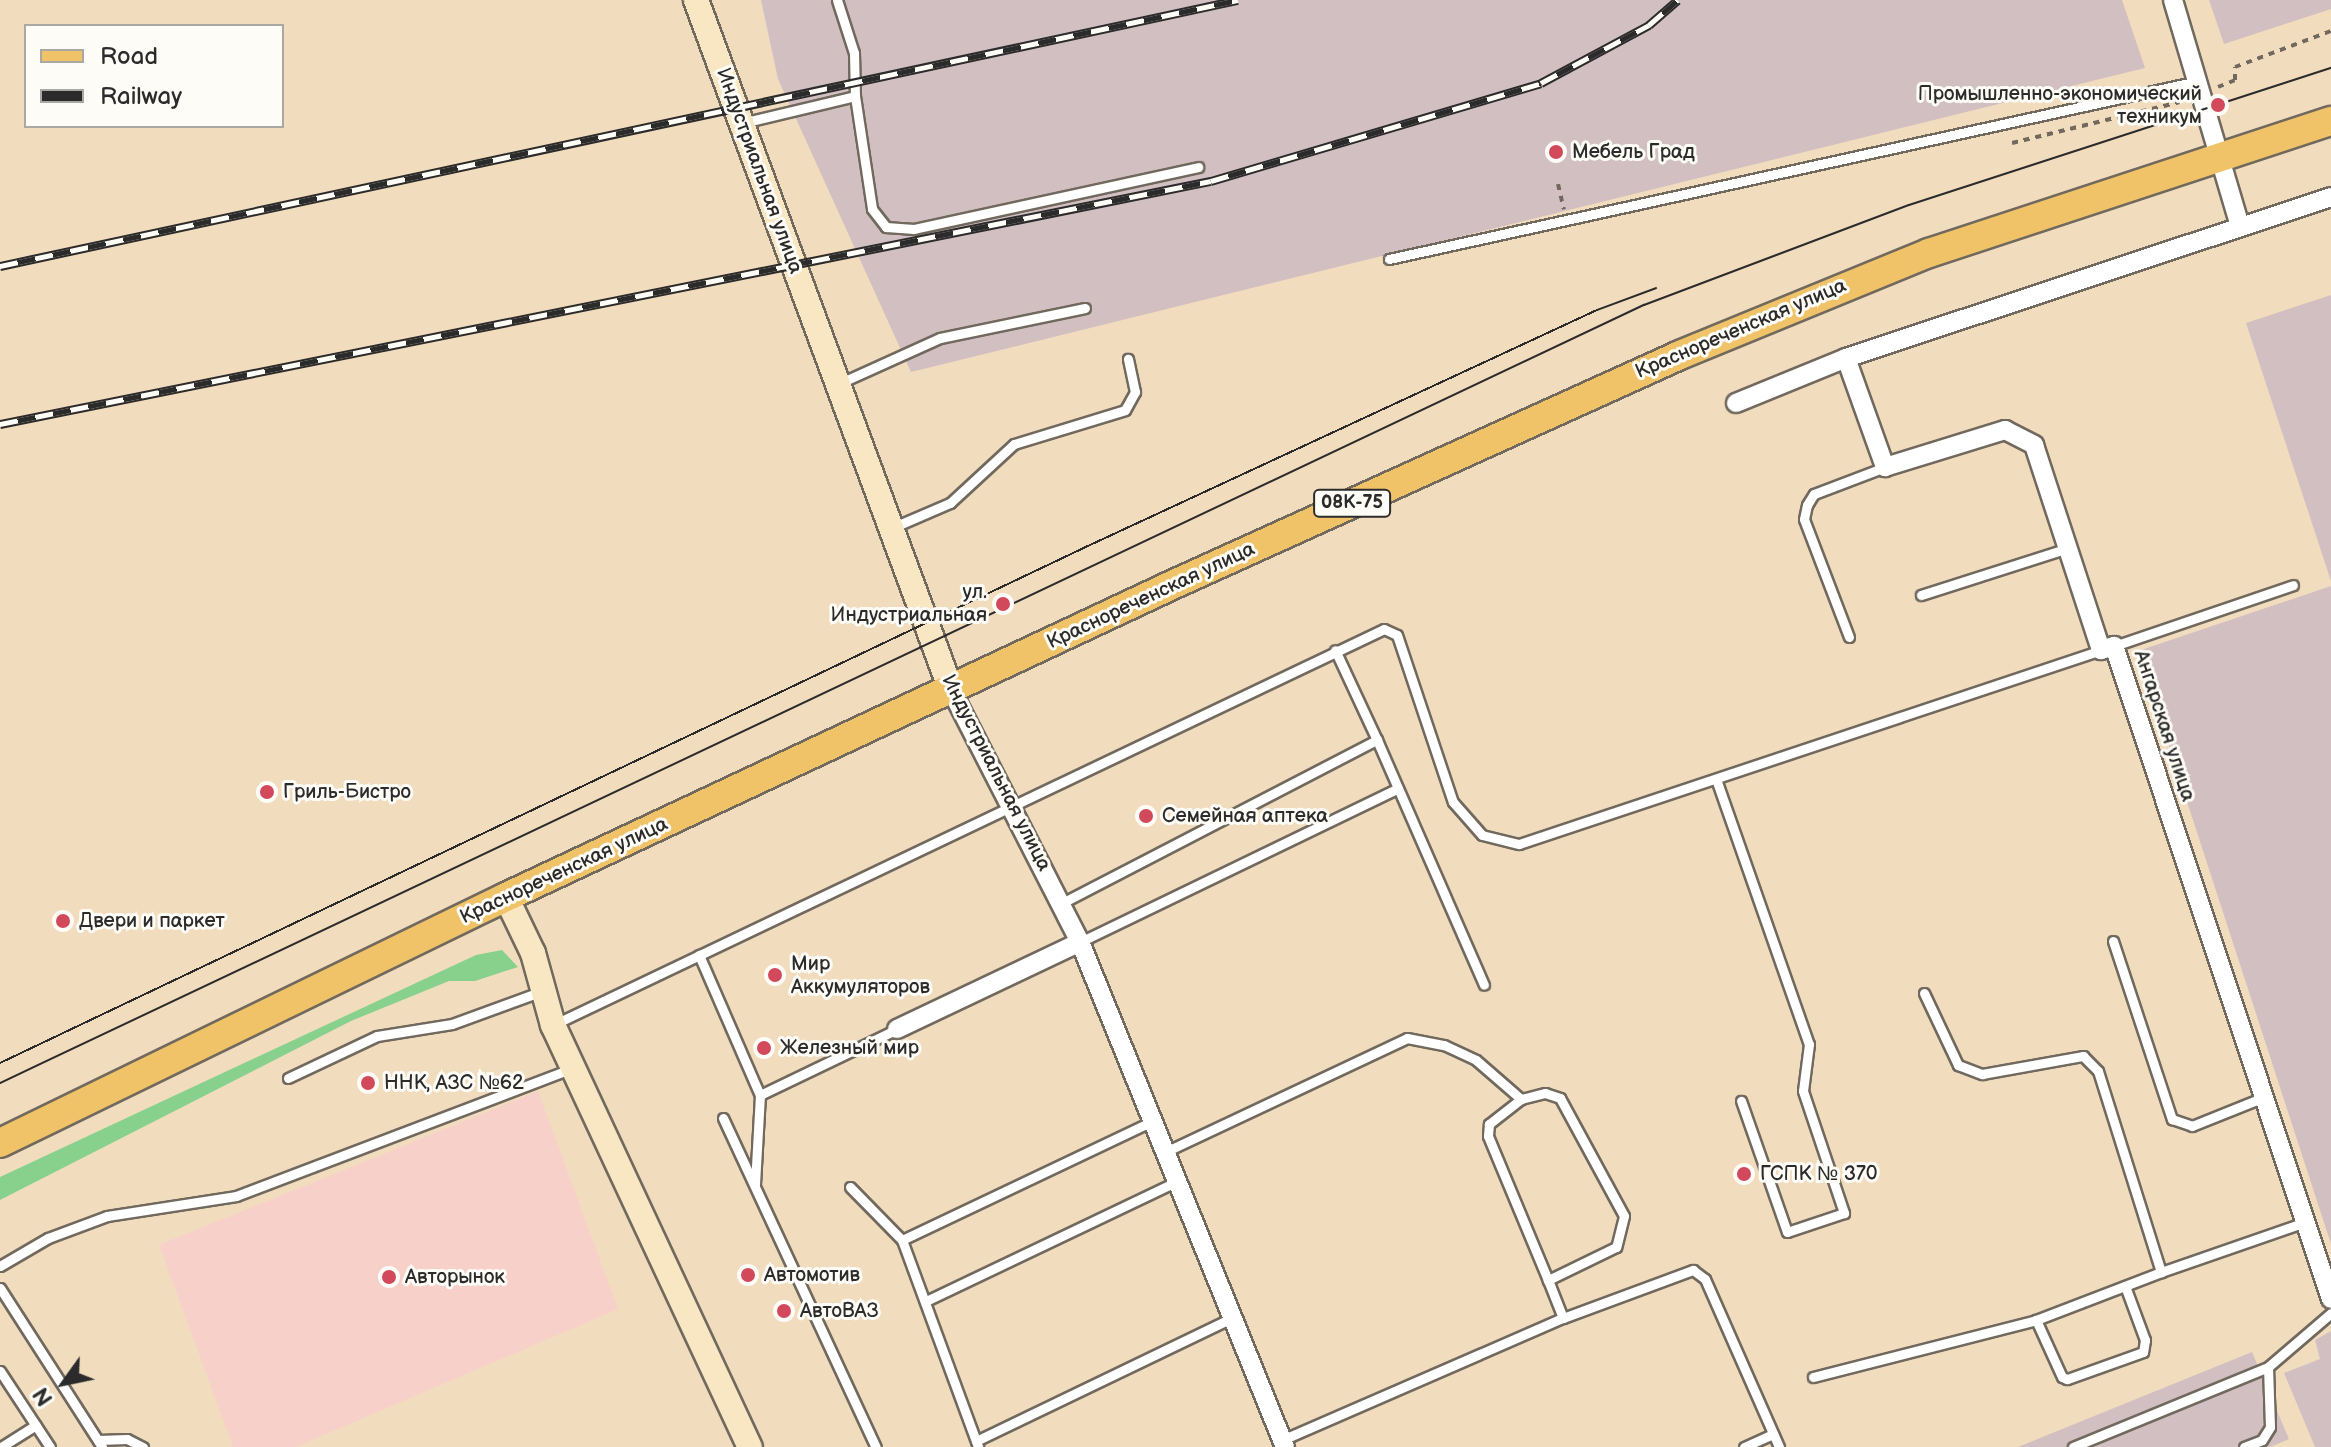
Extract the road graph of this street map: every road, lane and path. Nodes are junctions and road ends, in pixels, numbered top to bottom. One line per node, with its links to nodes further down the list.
1 (696, 0): 7 (street, Индустриальная улица)
2 (837, 0): 5 (lane)
3 (2173, 0): 4 (street)
4 (2198, 81): 8 (street); 12 (lane)
5 (855, 96): 7 (lane); 9 (lane)
6 (2331, 121): 8 (main road, Краснореченская улица / 08К-75)
7 (742, 123): 18 (street, Индустриальная улица)
8 (2219, 158): 13 (street); 28 (main road, Краснореченская улица / 08К-75)
9 (1198, 167)
10 (1558, 184): 12 (path)
11 (2331, 197): 13 (street)
12 (1567, 220): 14 (lane)
13 (2240, 226): 16 (street)
14 (1389, 259)
15 (1085, 308): 18 (lane)
16 (1846, 358): 19 (street); 20 (street)
17 (1128, 359): 21 (lane)
18 (838, 384): 21 (street, Индустриальная улица)
19 (1736, 403)
20 (1885, 467): 22 (street, Ангарская улица); 25 (lane)
21 (891, 528): 28 (street, Индустриальная улица)
22 (2068, 548): 24 (lane); 26 (street, Ангарская улица)
23 (2293, 585): 26 (lane)
24 (1921, 595)
25 (1849, 637)
26 (2108, 648): 30 (lane); 46 (street, Ангарская улица)
27 (1335, 650): 29 (lane); 30 (lane); 32 (lane)
28 (951, 690): 32 (street, Индустриальная улица); 33 (main road, Краснореченская улица / 08К-75)
29 (1377, 740): 31 (lane); 34 (lane)
30 (1716, 779): 48 (lane)
31 (1398, 788): 36 (lane); 38 (lane)
32 (1015, 808): 34 (street, Индустриальная улица); 37 (lane)
33 (506, 897): 39 (street); 51 (main road, Краснореченская улица)
34 (1062, 903): 36 (street, Индустриальная улица)
35 (2113, 941): 46 (lane)
36 (1080, 942): 42 (street); 50 (street, Индустриальная улица)
37 (699, 955): 41 (lane); 45 (lane)
38 (1484, 985)
39 (540, 992): 41 (street); 44 (lane)
40 (1924, 993): 59 (lane)
41 (553, 1025): 43 (street)
42 (897, 1029): 45 (lane)
43 (573, 1068): 58 (lane); 80 (street)
44 (288, 1078)
45 (760, 1095): 54 (lane)
46 (2264, 1097): 56 (street, Ангарская улица)
47 (1521, 1099): 52 (lane); 60 (lane); 60 (lane)
48 (1741, 1101)
49 (723, 1118): 54 (lane)
50 (1153, 1121): 52 (street, Индустриальная улица); 57 (lane)
51 (0, 1143)
52 (1165, 1152): 53 (street, Индустриальная улица)
53 (1176, 1182): 64 (lane); 66 (street, Индустриальная улица)
54 (755, 1187): 81 (lane)
55 (850, 1187): 57 (lane)
56 (2305, 1222): 59 (lane); 63 (street, Ангарская улица)
57 (902, 1240): 64 (lane)
58 (0, 1266)
59 (2161, 1272): 61 (lane)
60 (1548, 1280): 67 (lane)
61 (2125, 1286): 68 (lane); 68 (lane)
62 (0, 1288): 74 (lane)
63 (2331, 1299)
64 (926, 1301): 75 (lane)
65 (2331, 1313): 69 (lane)
66 (1232, 1318): 75 (lane); 76 (street, Индустриальная улица)
67 (1563, 1318): 73 (lane); 76 (lane)
68 (2036, 1320): 71 (lane)
69 (2268, 1367): 84 (lane); 85 (lane)
70 (0, 1371): 72 (lane)
71 (1813, 1377)
72 (36, 1425): 77 (lane); 78 (lane)
73 (1773, 1434): 82 (lane); 83 (lane)
74 (100, 1444): 79 (lane)
75 (977, 1444)
76 (1284, 1444)
77 (1, 1447)
78 (50, 1447)
79 (143, 1447)
80 (750, 1447)
81 (876, 1447)
82 (1744, 1447)
83 (1779, 1447)
84 (2073, 1447)
85 (2244, 1447)

